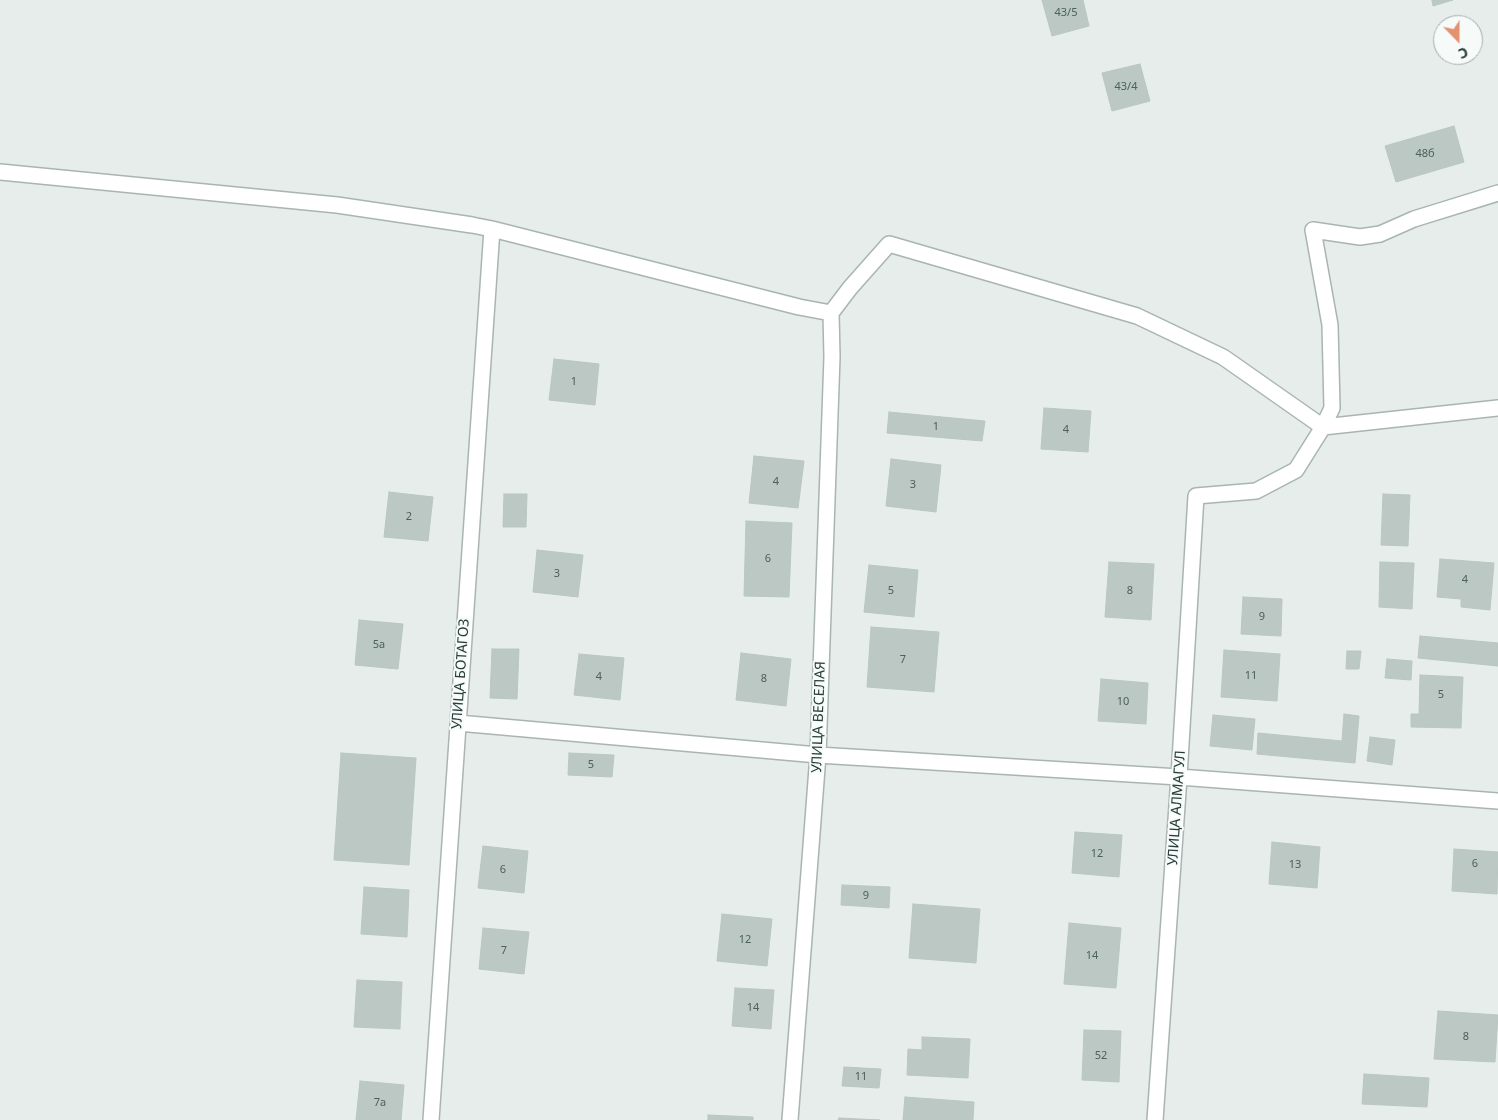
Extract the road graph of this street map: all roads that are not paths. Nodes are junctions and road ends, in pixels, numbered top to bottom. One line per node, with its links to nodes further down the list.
1 (0, 172): 3 (street)
2 (1498, 192): 6 (street)
3 (492, 229): 4 (street); 7 (street, УЛИЦА БОТАГОЗ)
4 (831, 313): 6 (street); 8 (street, УЛИЦА ВЕСЕЛАЯ)
5 (1498, 408): 6 (street)
6 (1323, 427): 9 (street, УЛИЦА АЛМАГУЛ)
7 (458, 723): 8 (street); 11 (street, УЛИЦА БОТАГОЗ)
8 (818, 755): 9 (street); 12 (street, УЛИЦА ВЕСЕЛАЯ)
9 (1179, 777): 10 (street); 13 (street, УЛИЦА АЛМАГУЛ)
10 (1498, 800)
11 (431, 1120)
12 (790, 1120)
13 (1156, 1120)

